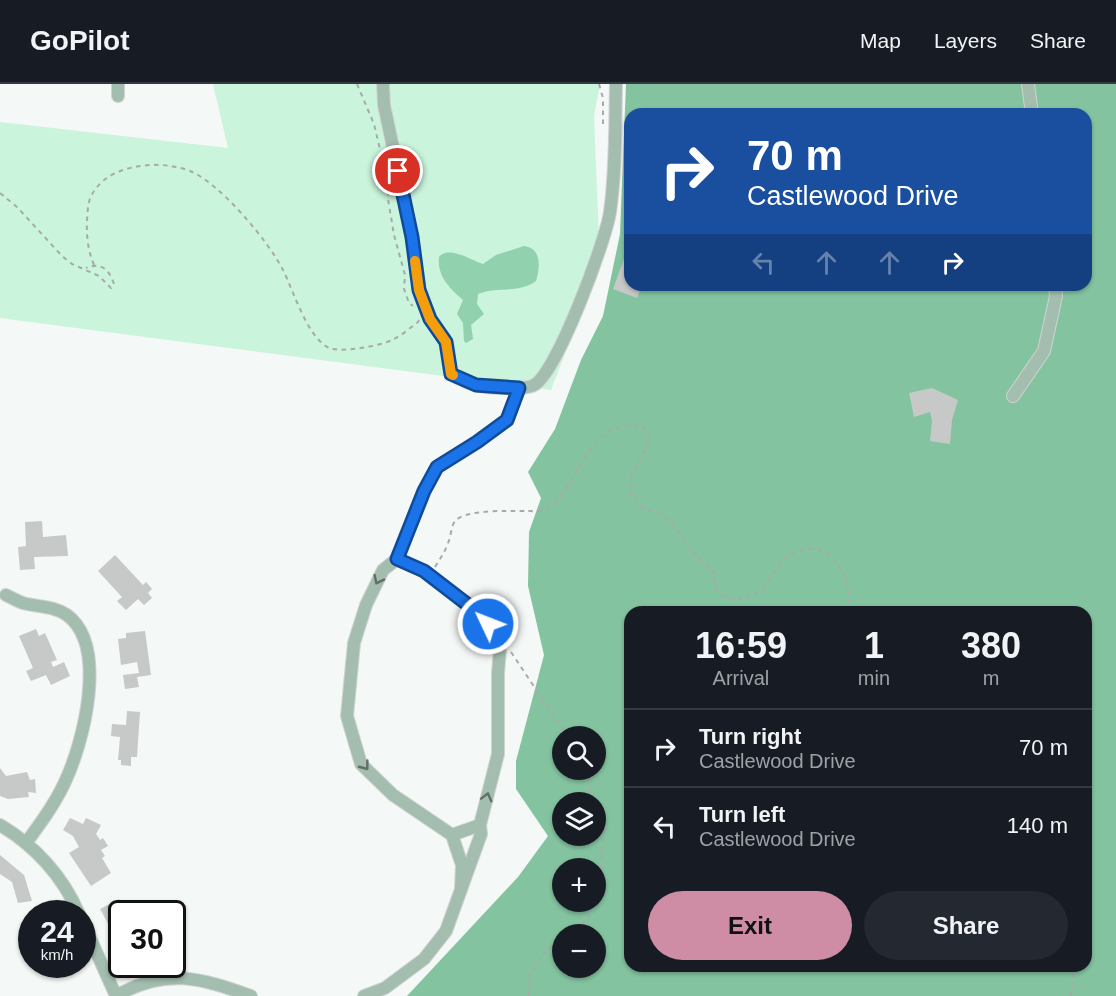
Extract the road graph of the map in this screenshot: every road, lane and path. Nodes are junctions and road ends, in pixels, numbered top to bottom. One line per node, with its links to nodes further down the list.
1 (357, 84): 8 (path)
2 (383, 84): 15 (street)
3 (599, 84): 7 (path)
4 (616, 84): 16 (street)
5 (1028, 84): 6 (street)
6 (1031, 108)
7 (604, 133)
8 (384, 165)
9 (388, 174): 14 (path)
10 (0, 193): 12 (path)
11 (94, 265): 12 (path); 12 (path); 15 (path)
12 (86, 268)
13 (1055, 291): 17 (street)
14 (414, 308)
15 (430, 319): 16 (street)
16 (519, 388): 18 (lane)
17 (1012, 396)
18 (397, 559): 19 (street); 26 (street, one-way to 26)
19 (430, 575): 21 (path); 22 (street)
20 (6, 595): 27 (street)
21 (848, 606)
22 (501, 637): 23 (path); 25 (street, one-way to 22)
23 (560, 726)
24 (0, 825): 27 (street)
25 (480, 825): 26 (street); 28 (street)
26 (452, 835): 28 (street)
27 (27, 843): 29 (street)
28 (461, 889): 37 (street)
29 (71, 900)
30 (591, 912): 31 (path)
31 (581, 924)
32 (552, 948): 38 (path)
33 (96, 951): 35 (street)
34 (1073, 972): 39 (path)
35 (116, 996): 36 (street)
36 (251, 996)
37 (364, 996)
38 (529, 996)
39 (1071, 996)

